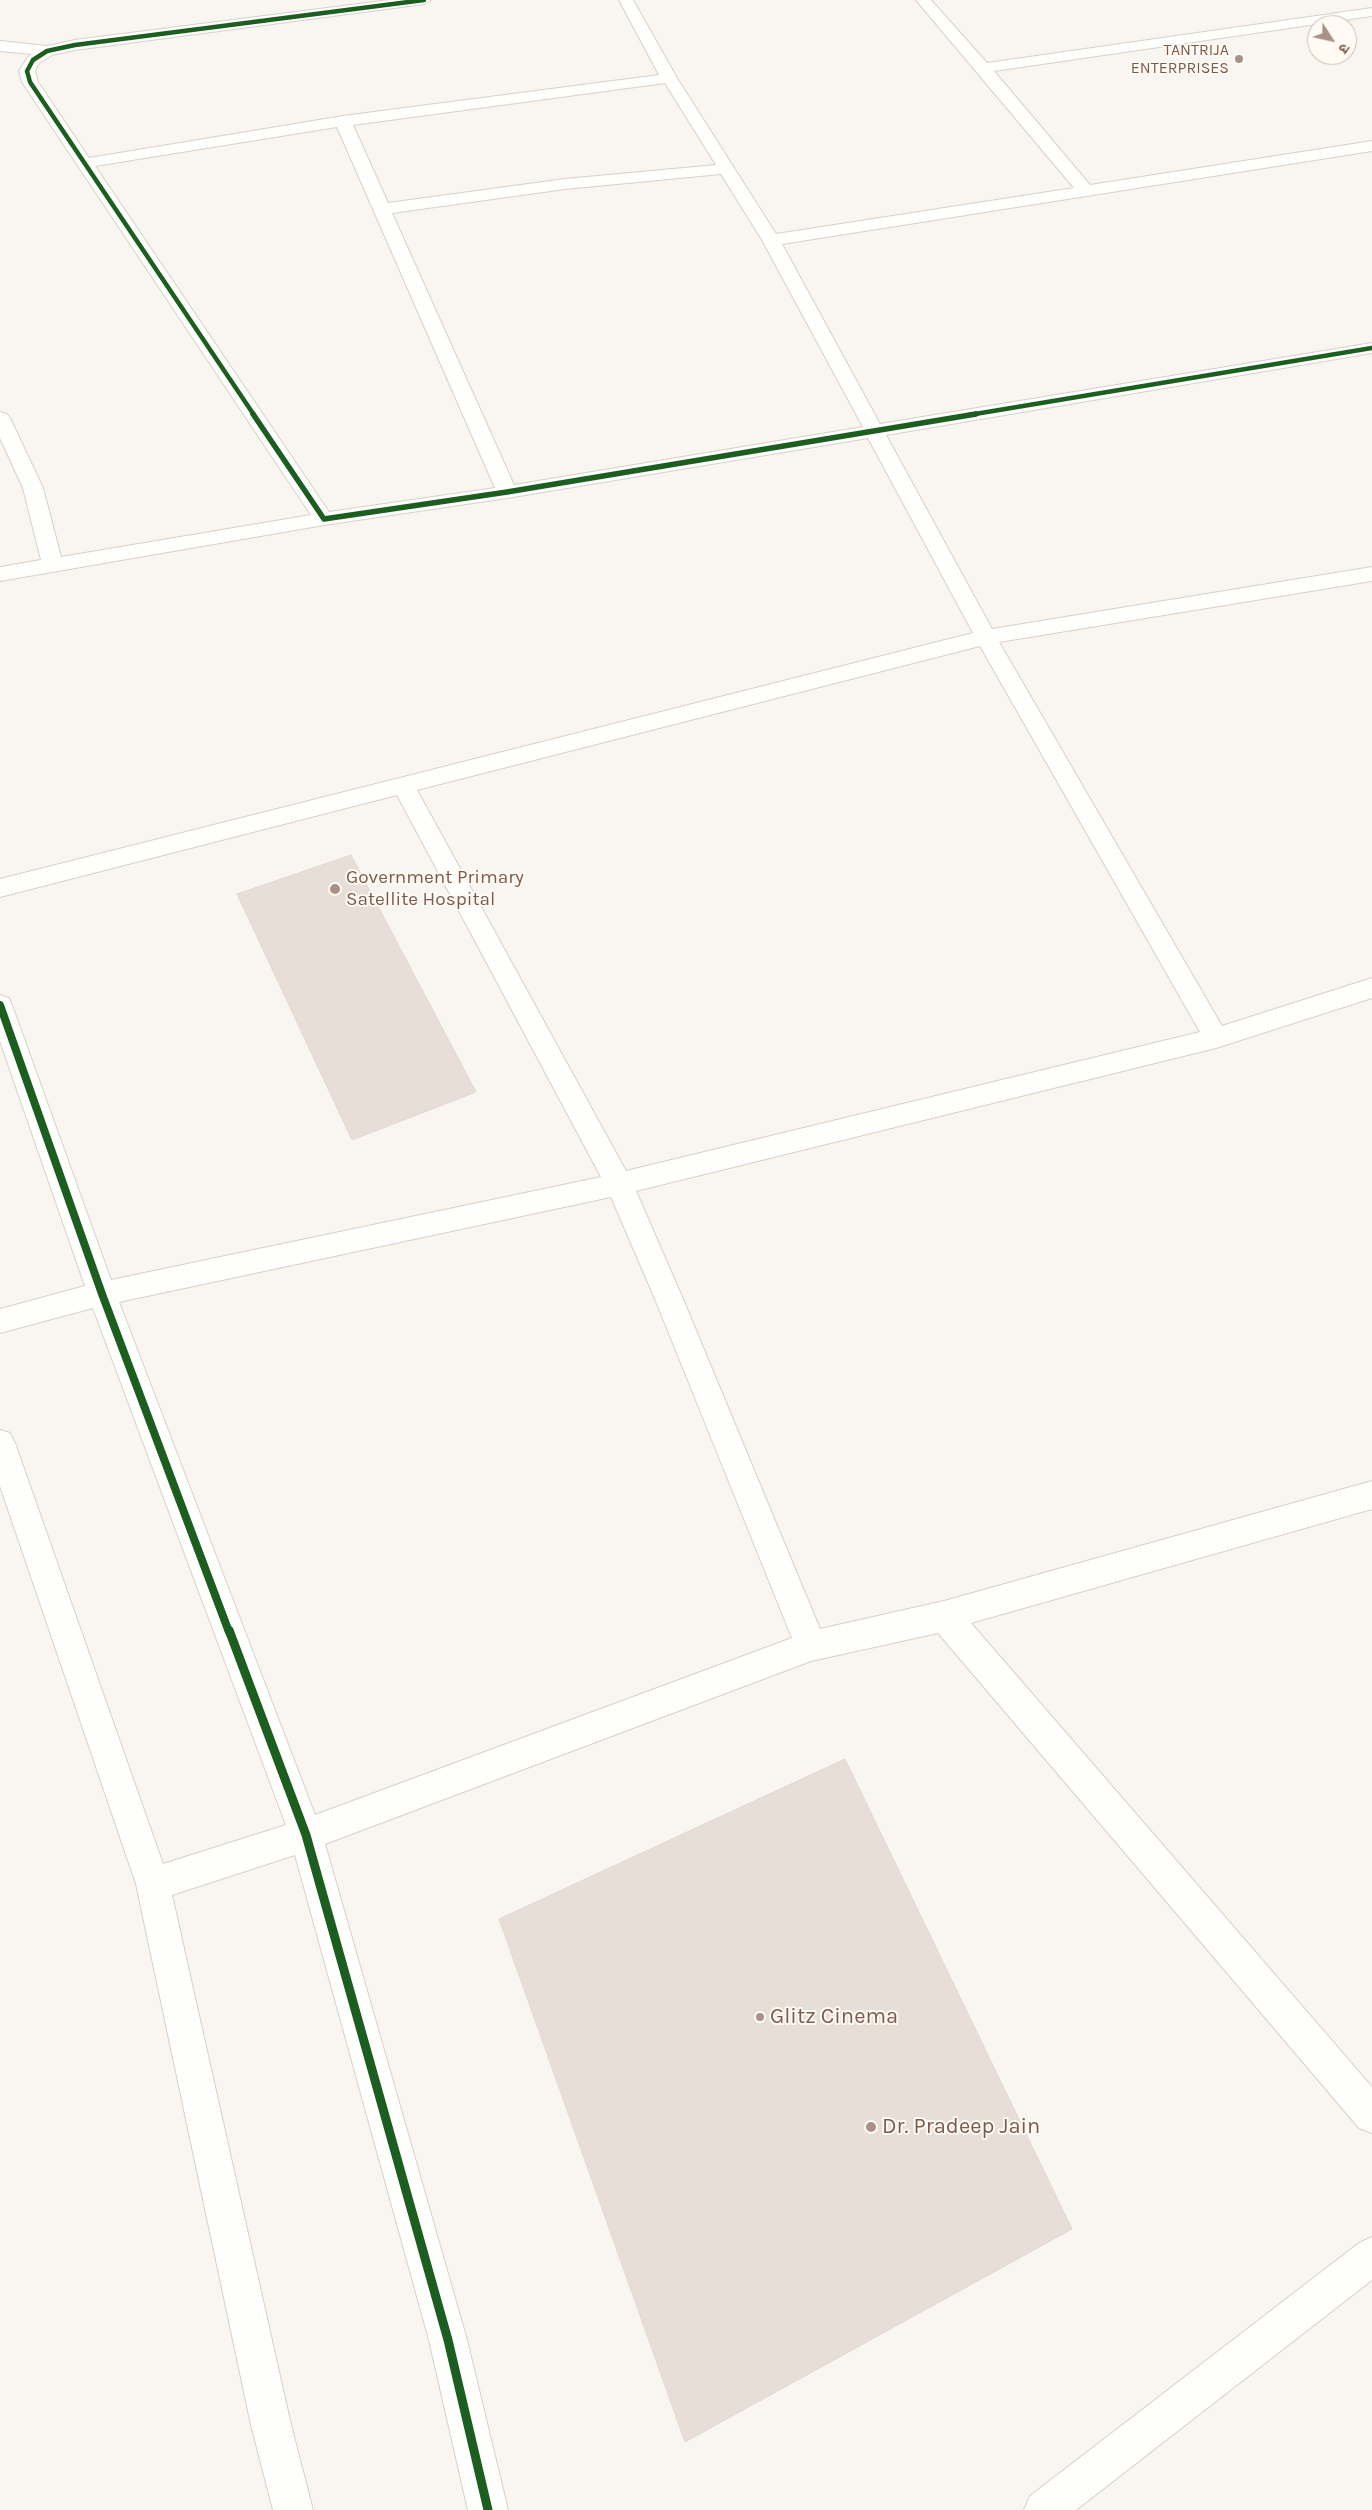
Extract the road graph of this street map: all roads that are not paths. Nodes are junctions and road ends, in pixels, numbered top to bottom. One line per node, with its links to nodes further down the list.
1 (424, 0): 4 (street)
2 (626, 0): 9 (street)
3 (923, 0): 8 (street)
4 (304, 7): 7 (street)
5 (1372, 12): 8 (street)
6 (0, 46): 7 (street)
7 (47, 51): 12 (street)
8 (984, 68): 14 (street)
9 (669, 78): 10 (street); 13 (street)
10 (343, 121): 12 (street); 15 (street)
11 (1372, 146): 14 (street)
12 (86, 164): 21 (street)
13 (727, 169): 15 (street); 16 (street)
14 (1084, 189): 16 (street)
15 (382, 209): 20 (street)
16 (771, 240): 19 (street)
17 (1372, 348): 19 (street)
18 (0, 418): 22 (street)
19 (873, 430): 20 (street); 25 (street)
20 (507, 492): 21 (street)
21 (324, 520): 22 (street)
22 (52, 563): 23 (street)
23 (0, 574)
24 (1372, 574): 25 (street)
25 (986, 637): 26 (street); 30 (street)
26 (404, 786): 27 (street); 31 (street)
27 (0, 888)
28 (1372, 988): 30 (street)
29 (0, 1005): 32 (street)
30 (1216, 1038): 31 (street)
31 (619, 1184): 32 (street); 37 (street)
32 (102, 1294): 33 (street); 38 (street)
33 (0, 1321)
34 (0, 1443): 39 (street)
35 (1372, 1494): 36 (street)
36 (944, 1616): 37 (street); 40 (street)
37 (811, 1646): 38 (street)
38 (306, 1835): 39 (street); 43 (street)
39 (153, 1884): 42 (street)
40 (1372, 2115)
41 (1372, 2256): 44 (street)
42 (293, 2510)
43 (488, 2510)
44 (1044, 2510)

